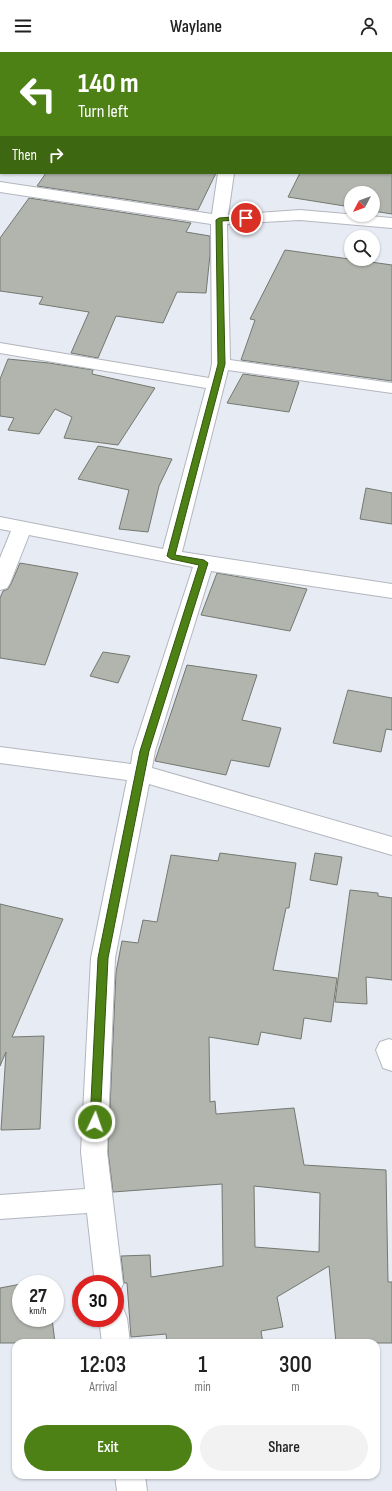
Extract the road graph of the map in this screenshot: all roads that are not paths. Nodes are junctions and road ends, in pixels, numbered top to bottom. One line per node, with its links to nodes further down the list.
1 (226, 174): 3 (street)
2 (0, 187): 3 (street)
3 (219, 220): 4 (street); 6 (street)
4 (392, 223)
5 (0, 348): 7 (street)
6 (221, 364): 7 (street); 8 (street)
7 (216, 384): 11 (street)
8 (392, 388)
9 (0, 523): 10 (street)
10 (22, 527): 11 (street); 13 (street)
11 (171, 556): 12 (street)
12 (204, 563): 14 (street); 16 (street)
13 (0, 583)
14 (392, 591)
15 (0, 755): 16 (street)
16 (140, 773): 17 (street); 18 (street)
17 (392, 846)
18 (100, 1200): 19 (street); 20 (street)
19 (0, 1207)
20 (108, 1275)
21 (114, 1327): 22 (street)
22 (116, 1339)
23 (130, 1479): 24 (street)
24 (132, 1491)

